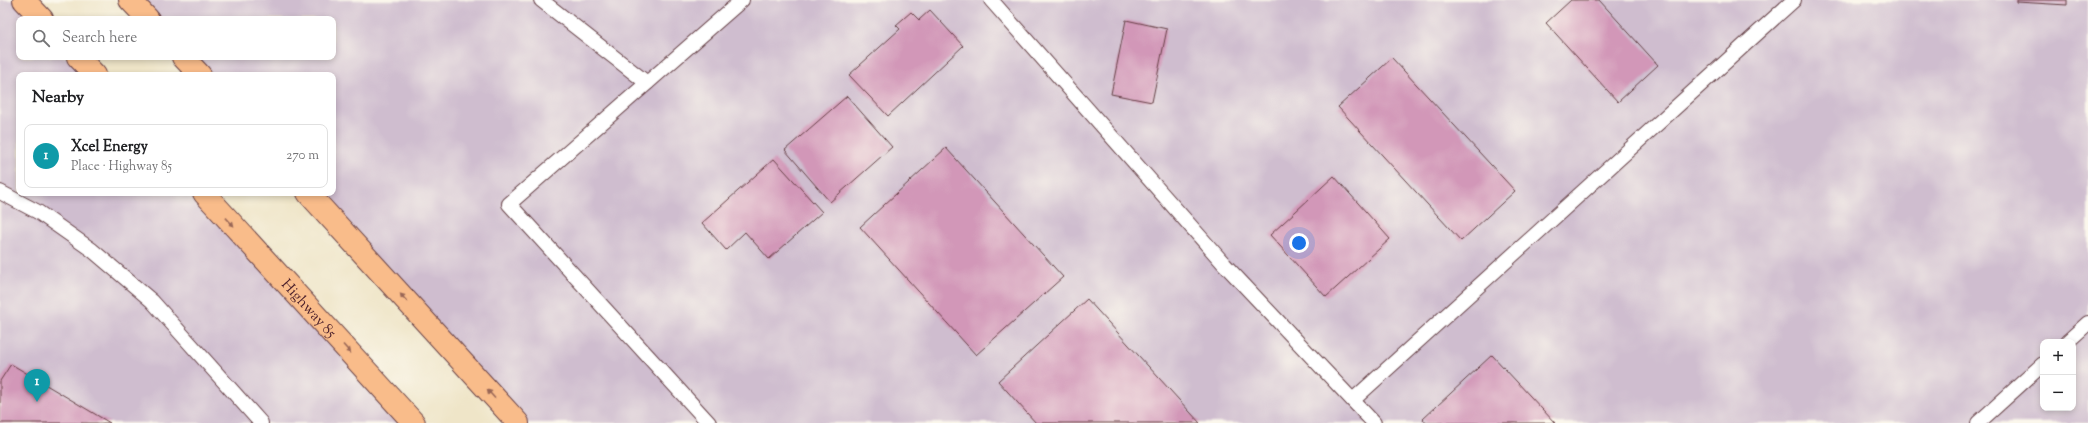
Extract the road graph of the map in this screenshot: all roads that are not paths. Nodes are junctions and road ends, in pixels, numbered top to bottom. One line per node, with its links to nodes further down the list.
1 (24, 0): 7 (highway)
2 (130, 0): 8 (highway)
3 (541, 0): 13 (lane)
4 (742, 0): 13 (lane)
5 (991, 0): 20 (lane)
6 (1794, 0): 20 (lane)
7 (39, 16)
8 (145, 16)
9 (81, 60): 11 (highway)
10 (186, 60): 12 (highway)
11 (92, 72)
12 (197, 72)
13 (647, 83): 24 (lane)
14 (0, 192): 21 (lane)
15 (207, 196): 22 (highway, Highway 85, one-way to 22)
16 (311, 196): 23 (highway, one-way to 16)
17 (2088, 323): 18 (lane)
18 (2070, 339)
19 (2040, 367): 26 (lane)
20 (1353, 400): 25 (lane)
21 (261, 423)
22 (414, 423)
23 (518, 423)
24 (709, 423)
25 (1374, 423)
26 (1978, 423)

